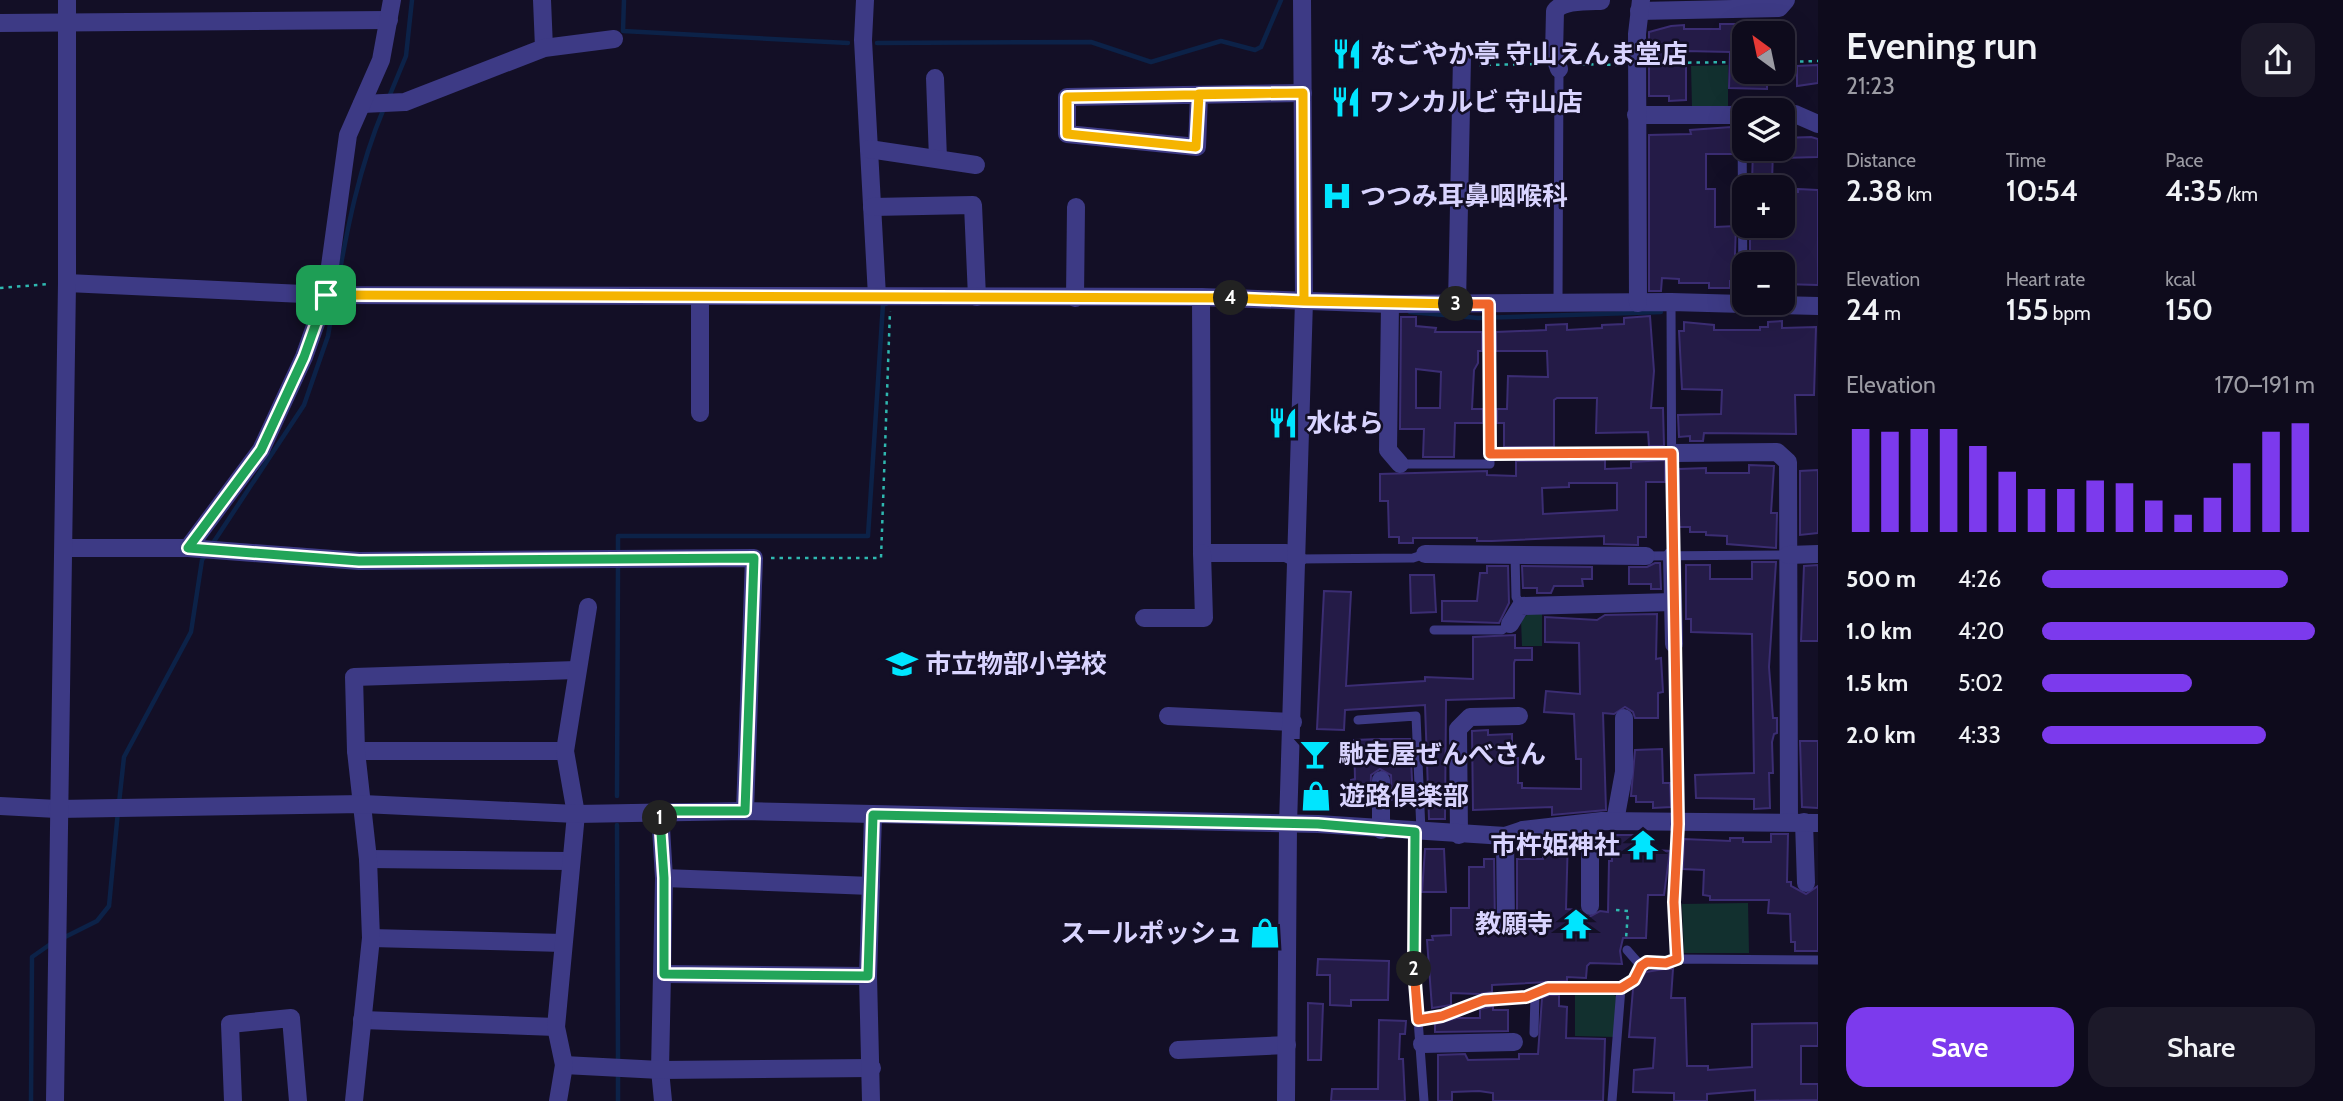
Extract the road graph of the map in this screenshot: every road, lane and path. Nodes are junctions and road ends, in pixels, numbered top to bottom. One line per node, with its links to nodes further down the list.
1 (66, 0): 11 (street)
2 (392, 0): 9 (street)
3 (542, 0): 13 (street)
4 (865, 0): 28 (street)
5 (1302, 0): 21 (street)
6 (1786, 0): 8 (street)
7 (1601, 1): 19 (street)
8 (1640, 5): 18 (street)
9 (389, 20): 11 (street); 23 (street)
10 (0, 23): 11 (street)
11 (66, 23): 35 (street)
12 (614, 38): 13 (street)
13 (544, 48): 23 (street)
14 (1462, 61): 19 (path); 48 (street)
15 (1818, 61): 17 (path)
16 (1732, 62): 18 (path)
17 (1796, 62)
18 (1637, 64): 19 (path); 25 (street)
19 (1558, 66): 46 (lane)
20 (935, 78): 29 (street)
21 (1303, 93): 22 (street); 41 (street)
22 (1199, 94): 22 (street)
23 (362, 104): 37 (street)
24 (1795, 114): 27 (street)
25 (1636, 115): 26 (street); 47 (street)
26 (1732, 115)
27 (1818, 124)
28 (869, 149): 29 (street); 32 (street)
29 (938, 159): 31 (street)
30 (1744, 161): 34 (lane)
31 (976, 165)
32 (872, 207): 39 (street); 42 (street)
33 (1076, 207): 40 (street)
34 (1743, 252)
35 (67, 283): 36 (path); 37 (street); 57 (street)
36 (0, 288)
37 (326, 295): 38 (street); 58 (street)
38 (700, 296): 42 (street); 53 (street)
39 (977, 297): 40 (street); 42 (street)
40 (1075, 298): 43 (street)
41 (1304, 301): 43 (street); 45 (street); 67 (street)
42 (884, 302): 66 (path)
43 (1201, 302): 59 (street)
44 (1671, 302): 47 (street); 49 (street); 54 (lane)
45 (1390, 303): 48 (street); 56 (street)
46 (1558, 303): 47 (street); 52 (street)
47 (1638, 303)
48 (1457, 304): 52 (street)
49 (1732, 304)
50 (1795, 305): 51 (street)
51 (1818, 306)
52 (1489, 313): 55 (lane)
53 (700, 413)
54 (1672, 453): 55 (lane); 63 (street); 65 (lane)
55 (1490, 454): 56 (lane)
56 (1400, 464)
57 (64, 548): 58 (street); 86 (street)
58 (188, 548): 66 (street)
59 (1202, 553): 67 (street); 71 (street)
60 (1425, 554): 62 (street); 67 (lane)
61 (1818, 554): 63 (street)
62 (1515, 555): 64 (street); 69 (lane)
63 (1788, 555): 65 (lane); 92 (street)
64 (1646, 556): 65 (lane)
65 (1672, 556): 68 (street)
66 (754, 558): 88 (street)
67 (1298, 559): 80 (street)
68 (1673, 602): 69 (street); 74 (street)
69 (1521, 606): 72 (street)
70 (588, 607): 75 (street)
71 (1144, 618)
72 (1510, 624): 73 (lane)
73 (1434, 630)
74 (1674, 644): 94 (lane)
75 (576, 670): 81 (street); 82 (street)
76 (1168, 716): 80 (street)
77 (1520, 716): 98 (street)
78 (1624, 718): 91 (street)
79 (1358, 720): 97 (lane)
80 (1293, 722): 95 (street)
81 (356, 751): 82 (street); 84 (street)
82 (565, 751): 89 (street)
83 (1381, 780): 96 (street)
84 (363, 804): 86 (street); 89 (street); 100 (street)
85 (0, 806): 86 (street)
86 (57, 809): 129 (street)
87 (660, 811): 88 (street); 89 (street); 102 (street)
88 (745, 811): 90 (street)
89 (576, 814): 101 (street)
90 (873, 815): 95 (street); 104 (street)
91 (1615, 821): 93 (street); 94 (street)
92 (1804, 822): 94 (street); 103 (street)
93 (1590, 823): 99 (street); 105 (street)
94 (1678, 824): 111 (lane)
95 (1289, 825): 96 (street); 124 (street)
96 (1381, 830): 97 (street)
97 (1418, 832): 98 (street); 119 (lane)
98 (1460, 835): 99 (street)
99 (1505, 836): 107 (street)
100 (368, 859): 101 (street); 108 (street)
101 (570, 861): 109 (street)
102 (664, 878): 104 (street); 114 (street)
103 (1806, 883)
104 (871, 886): 115 (street)
105 (1590, 906)
106 (1616, 911): 110 (path)
107 (1506, 925)
108 (371, 938): 109 (street); 118 (street)
109 (563, 943): 120 (street)
110 (1627, 950): 113 (lane)
111 (1677, 959): 112 (lane); 113 (lane)
112 (1818, 960)
113 (1641, 966): 116 (lane)
114 (664, 974): 115 (street); 128 (street)
115 (868, 976): 127 (street)
116 (1621, 988): 117 (lane); 138 (lane)
117 (1535, 994): 119 (lane); 121 (lane)
118 (362, 1020): 120 (street); 132 (street)
119 (1418, 1020): 123 (lane)
120 (556, 1027): 126 (street)
121 (1534, 1033)
122 (1514, 1042): 123 (street)
123 (1422, 1044): 137 (lane)
124 (1287, 1045): 125 (street); 136 (street)
125 (1178, 1050)
126 (564, 1065): 128 (street); 133 (street)
127 (872, 1068): 128 (street); 135 (street)
128 (660, 1070): 134 (street)
129 (55, 1101)
130 (233, 1101): 131 (street)
131 (298, 1101)
132 (354, 1101)
133 (558, 1101)
134 (663, 1101)
135 (871, 1101)
136 (1286, 1101)
137 (1424, 1101)
138 (1612, 1101)

